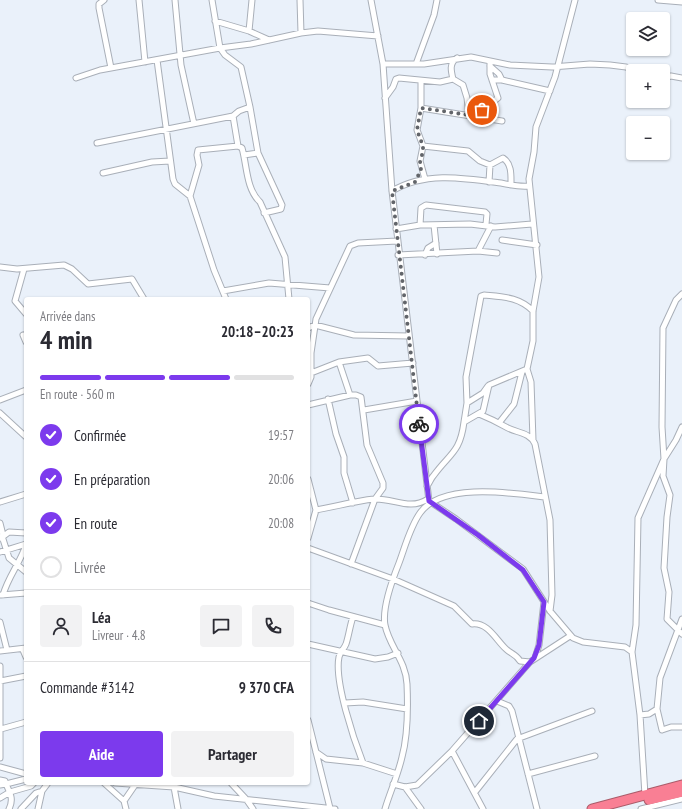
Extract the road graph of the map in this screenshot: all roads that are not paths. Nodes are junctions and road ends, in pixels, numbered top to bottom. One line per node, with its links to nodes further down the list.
1 (104, 0): 27 (street)
2 (140, 0): 21 (street)
3 (175, 0): 18 (street)
4 (212, 0): 12 (street)
5 (252, 0): 13 (street)
6 (300, 0): 14 (street)
7 (371, 0): 15 (street)
8 (437, 0): 24 (street)
9 (575, 0): 25 (street)
10 (658, 0): 11 (street)
11 (682, 2)
12 (215, 21): 13 (street); 17 (street)
13 (249, 31): 16 (street)
14 (301, 33): 15 (street); 16 (street)
15 (378, 36): 23 (street)
16 (269, 40): 17 (street)
17 (220, 48): 18 (street); 38 (street)
18 (181, 56): 20 (street); 45 (street)
19 (457, 58): 22 (street); 24 (street); 31 (street)
20 (158, 60): 21 (street); 46 (street)
21 (145, 62): 27 (street)
22 (490, 63): 25 (street); 32 (street); 33 (street)
23 (383, 64): 24 (street); 36 (street)
24 (416, 64)
25 (557, 66): 26 (street); 35 (street)
26 (626, 67)
27 (112, 68): 29 (street)
28 (670, 76): 30 (street)
29 (76, 78)
30 (682, 78)
31 (453, 79): 34 (street); 37 (street)
32 (492, 80): 33 (street); 40 (street)
33 (502, 80): 35 (street)
34 (421, 81): 36 (street); 39 (street)
35 (550, 90): 60 (street)
36 (385, 98): 61 (street)
37 (468, 104): 40 (street); 41 (street)
38 (250, 108): 42 (street); 50 (street)
39 (421, 108): 41 (street); 49 (street)
40 (482, 110): 41 (street); 43 (street)
41 (469, 115): 43 (street)
42 (233, 116): 45 (street); 48 (street)
43 (490, 119): 44 (street)
44 (502, 121)
45 (194, 124): 46 (street)
46 (167, 129): 47 (street); 52 (street)
47 (97, 143)
48 (238, 146): 51 (street); 62 (street)
49 (423, 146): 53 (street); 54 (street)
50 (258, 153): 51 (street); 63 (street)
51 (244, 155): 63 (street)
52 (170, 161): 55 (street); 62 (street)
53 (490, 165): 58 (street); 59 (street)
54 (421, 170): 56 (street); 57 (street)
55 (103, 173)
56 (425, 179): 57 (street); 58 (street)
57 (415, 182): 61 (street)
58 (488, 182): 59 (street)
59 (511, 185): 60 (street)
60 (529, 186): 64 (street)
61 (392, 191): 68 (street)
62 (190, 196): 82 (street)
63 (264, 213): 80 (street)
64 (532, 224): 67 (street); 72 (street)
65 (420, 225): 66 (street); 67 (street); 68 (street)
66 (434, 225): 67 (street); 71 (street)
67 (488, 225): 73 (street)
68 (396, 229): 70 (street)
69 (502, 240): 72 (street)
70 (397, 241): 75 (street); 81 (street)
71 (436, 243): 76 (street); 77 (street)
72 (537, 245): 88 (street)
73 (478, 251): 74 (street); 77 (street)
74 (497, 253)
75 (398, 254): 76 (street); 92 (street)
76 (425, 254): 77 (street)
77 (437, 254)
78 (0, 267): 79 (street)
79 (24, 269): 84 (street); 87 (street)
80 (287, 284): 81 (street); 82 (street); 86 (street)
81 (330, 288): 89 (street)
82 (223, 291): 85 (street)
83 (682, 294): 116 (street)
84 (143, 297)
85 (225, 297)
86 (289, 297)
87 (24, 311)
88 (533, 311): 97 (street); 106 (street)
89 (315, 325): 90 (street); 92 (street); 94 (street)
90 (310, 327)
91 (22, 335): 93 (street)
92 (409, 336): 96 (street)
93 (24, 338)
94 (310, 353): 98 (street)
95 (339, 362): 96 (street); 98 (street); 102 (street)
96 (413, 363): 105 (street)
97 (525, 370): 100 (street); 112 (street); 115 (street)
98 (311, 372): 99 (street)
99 (310, 376)
100 (489, 385): 106 (street); 110 (street)
101 (24, 391): 104 (street)
102 (350, 395): 103 (street); 108 (street)
103 (328, 399): 107 (street); 124 (street)
104 (0, 400)
105 (417, 402): 108 (street); 117 (street)
106 (467, 403): 111 (street)
107 (310, 404)
108 (364, 410): 121 (street)
109 (0, 413): 114 (street)
110 (480, 414): 111 (street); 112 (street)
111 (464, 422): 117 (street)
112 (499, 423): 115 (street)
113 (682, 427): 116 (street)
114 (24, 435)
115 (533, 440): 120 (street)
116 (664, 460): 148 (street); 156 (street)
117 (427, 486): 122 (street)
118 (310, 487): 125 (street)
119 (24, 495): 123 (street)
120 (545, 498): 122 (street); 143 (street)
121 (375, 499): 122 (street); 124 (street); 135 (street)
122 (429, 501): 138 (street); 141 (street)
123 (0, 502)
124 (353, 503): 125 (street)
125 (316, 510): 127 (street)
126 (0, 523): 129 (street)
127 (310, 531)
128 (24, 532): 129 (street)
129 (2, 536): 133 (street)
130 (24, 545): 133 (street)
131 (310, 549): 135 (street)
132 (24, 550): 136 (street)
133 (6, 551): 134 (street); 136 (street)
134 (0, 552)
135 (350, 564): 138 (street)
136 (18, 566): 137 (street); 140 (street)
137 (24, 570)
138 (393, 579): 147 (street); 158 (street)
139 (24, 593): 140 (street)
140 (2, 595)
141 (544, 602): 143 (street); 158 (street)
142 (310, 604): 144 (street)
143 (550, 612): 150 (street)
144 (353, 617): 147 (street); 154 (street)
145 (682, 619): 148 (street)
146 (0, 622): 153 (street)
147 (385, 625): 157 (street)
148 (677, 630): 149 (street); 165 (street)
149 (682, 634)
150 (570, 636): 156 (street); 158 (street)
151 (310, 644): 154 (street)
152 (24, 649): 153 (street)
153 (7, 650): 155 (street)
154 (342, 650): 157 (street); 163 (street)
155 (0, 651)
156 (632, 652): 167 (street)
157 (398, 653): 164 (street)
158 (532, 660): 162 (street)
159 (0, 666): 161 (street)
160 (24, 676): 161 (street)
161 (0, 681): 170 (street)
162 (497, 701): 172 (street); 174 (street)
163 (345, 703): 164 (street); 177 (street)
164 (406, 709): 182 (street)
165 (657, 709): 167 (street); 169 (street)
166 (592, 711): 172 (street)
167 (640, 715): 202 (street)
168 (24, 723): 170 (street)
169 (682, 727)
170 (1, 729): 176 (street)
171 (310, 729): 173 (street)
172 (517, 739): 183 (street); 200 (street)
173 (315, 750): 177 (street); 207 (street)
174 (452, 751): 197 (street); 200 (street)
175 (595, 756): 183 (street)
176 (0, 758)
177 (363, 763): 182 (street)
178 (0, 767): 179 (street)
179 (6, 769): 180 (street); 181 (street)
180 (0, 773)
181 (24, 774)
182 (396, 774): 187 (street)
183 (528, 774): 217 (street)
184 (0, 780): 186 (street)
185 (24, 780): 186 (street)
186 (6, 784): 189 (street); 199 (street)
187 (393, 784): 197 (street); 214 (street)
188 (682, 784): 202 (highway)
189 (0, 785)
190 (32, 785): 199 (street)
191 (46, 785): 198 (street)
192 (106, 785): 206 (street)
193 (135, 785): 206 (street)
194 (169, 785): 196 (street)
195 (233, 785): 204 (street)
196 (174, 787): 204 (street); 212 (street)
197 (405, 787): 215 (street)
198 (42, 791): 209 (street); 210 (street)
199 (10, 792): 203 (street); 208 (street)
200 (474, 792): 216 (street)
201 (682, 792): 219 (highway)
202 (645, 795): 218 (highway)
203 (0, 798)
204 (246, 799): 207 (street); 213 (street)
205 (682, 799): 220 (street)
206 (124, 801): 211 (street)
207 (332, 808)
208 (8, 809)
209 (21, 809)
210 (38, 809)
211 (126, 809)
212 (178, 809)
213 (253, 809)
214 (385, 809)
215 (421, 809)
216 (483, 809)
217 (537, 809)
218 (592, 809)
219 (617, 809)
220 (642, 809)

